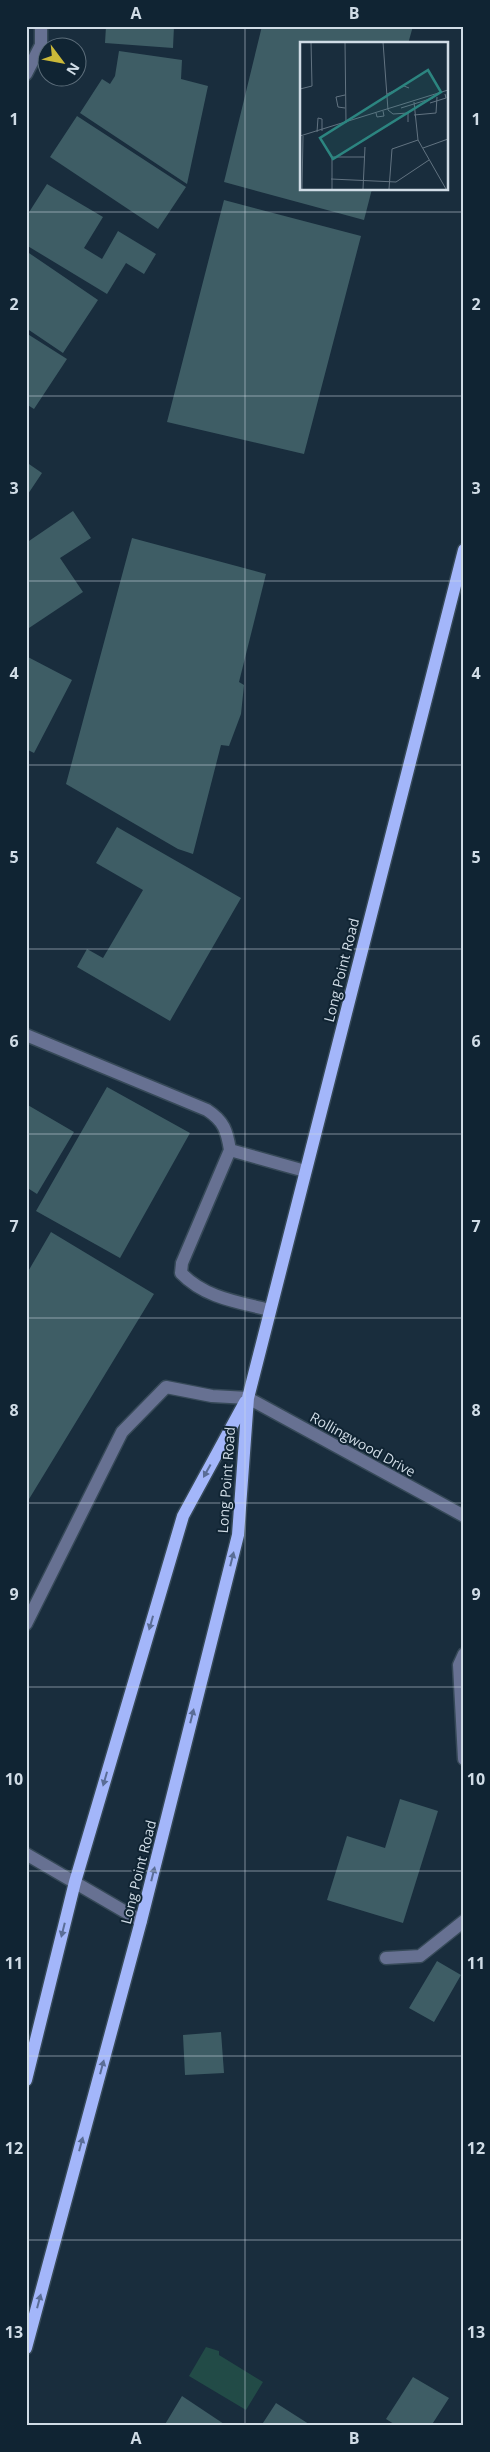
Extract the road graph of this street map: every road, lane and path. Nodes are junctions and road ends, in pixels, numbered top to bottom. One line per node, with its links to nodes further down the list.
1 (41, 26): 2 (street)
2 (26, 74)
3 (464, 550): 4 (main road, Long Point Road)
4 (461, 573): 7 (main road, Long Point Road)
5 (26, 1035): 6 (street)
6 (230, 1150): 7 (street); 8 (street)
7 (305, 1170): 8 (main road, Long Point Road)
8 (270, 1310): 9 (main road, Long Point Road)
9 (248, 1398): 10 (street, Rollingwood Drive); 11 (street); 15 (main road, Long Point Road, one-way to 15); 16 (main road, Long Point Road, one-way to 9)
10 (464, 1516)
11 (26, 1624)
12 (464, 1654): 13 (street)
13 (464, 1759)
14 (26, 1854): 15 (street)
15 (74, 1882): 16 (street); 19 (main road, Long Point Road, one-way to 19)
16 (141, 1921): 21 (main road, Long Point Road, one-way to 16)
17 (464, 1921): 18 (street)
18 (386, 1958)
19 (29, 2053): 20 (main road, Long Point Road)
20 (26, 2080)
21 (26, 2348)

